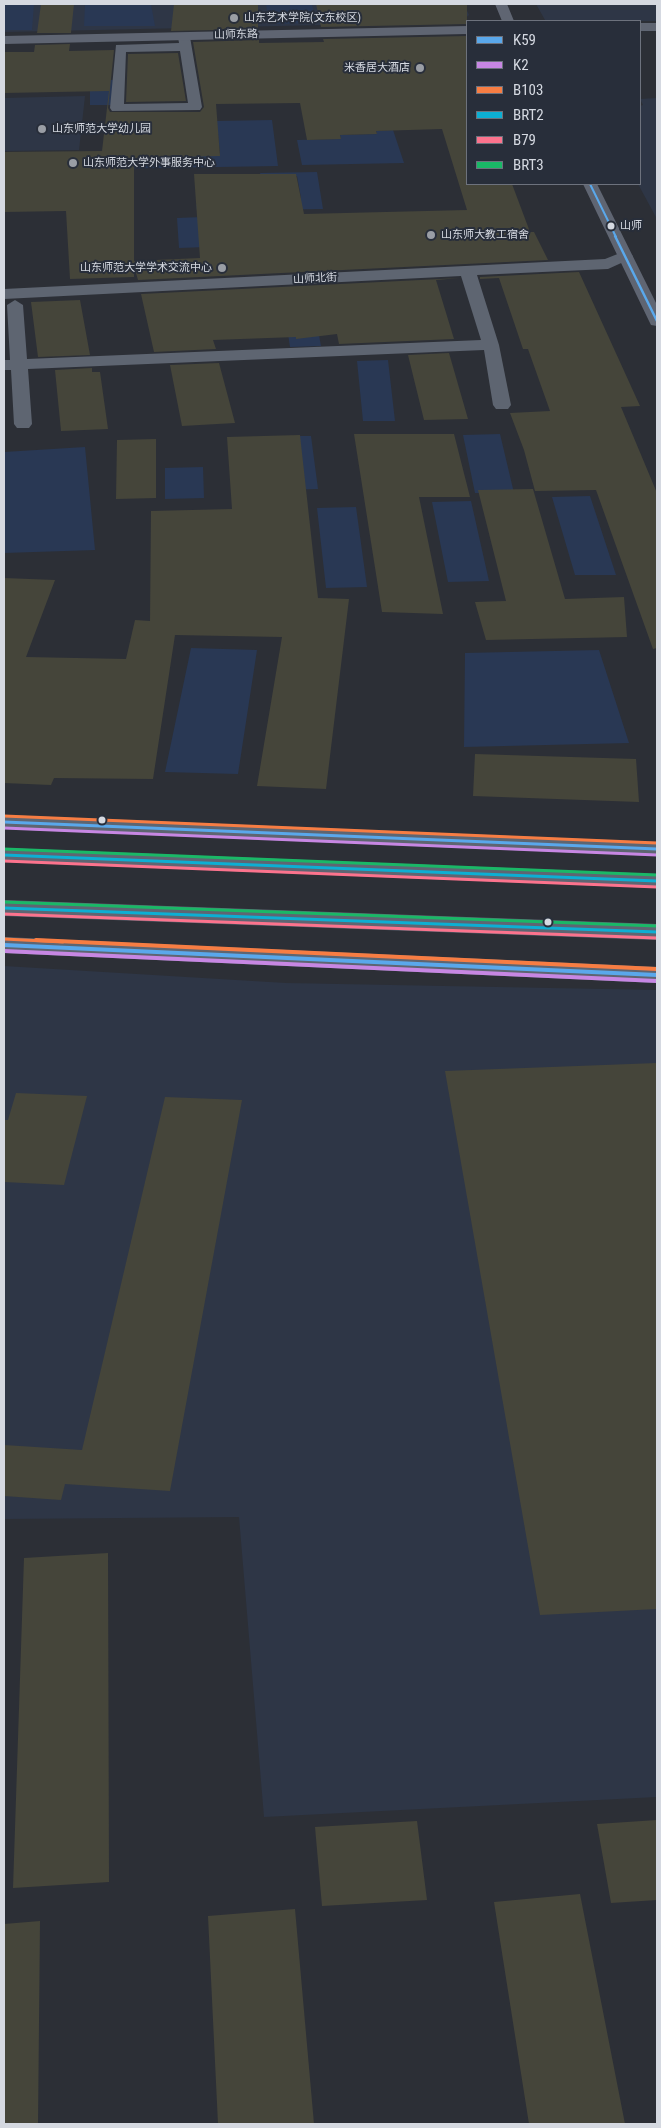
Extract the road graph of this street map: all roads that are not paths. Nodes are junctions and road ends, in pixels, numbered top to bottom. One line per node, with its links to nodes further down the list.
1 (501, 4): 2 (main road)
2 (508, 20)
3 (641, 27): 4 (main road)
4 (657, 27)
5 (466, 30): 7 (main road, 山师东路)
6 (4, 40): 7 (main road, 山师东路)
7 (184, 42): 7 (street)
8 (590, 185): 9 (main road)
9 (625, 256): 10 (street, 山师北街); 12 (main road)
10 (468, 272): 11 (street, 山师北街); 13 (street)
11 (9, 299): 14 (street)
12 (657, 321)
13 (491, 345): 14 (street); 15 (street)
14 (12, 365): 16 (street)
15 (502, 405)
16 (23, 424)
17 (4, 822): 18 (street)
18 (657, 849)
19 (4, 855): 20 (main road)
20 (657, 881)
21 (4, 908): 22 (main road)
22 (657, 932)
23 (4, 946): 24 (street)
24 (657, 975)

